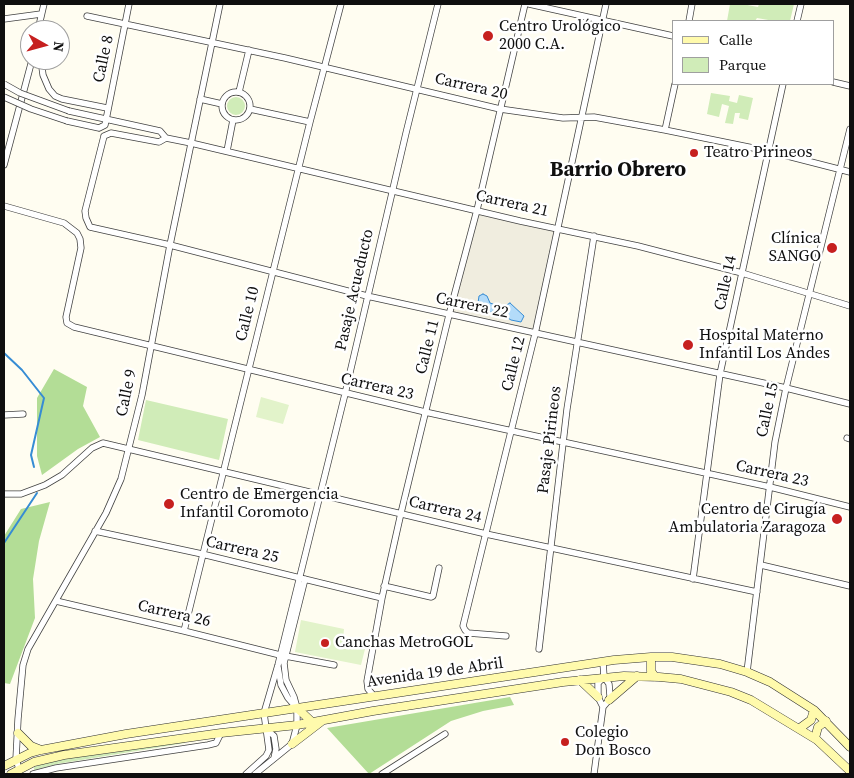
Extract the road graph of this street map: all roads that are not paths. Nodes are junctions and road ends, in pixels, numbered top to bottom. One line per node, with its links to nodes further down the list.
1 (44, 4): 10 (street)
2 (129, 4): 17 (street, Calle 8)
3 (220, 4): 19 (street, Calle 9)
4 (341, 4): 21 (street, Calle 10)
5 (438, 4): 29 (street, Pasaje Acueducto)
6 (527, 4): 14 (street); 36 (street, Calle 11)
7 (606, 4): 14 (street, Calle 12)
8 (692, 4): 15 (street)
9 (802, 4): 16 (street)
10 (41, 14): 12 (street); 13 (street)
11 (87, 16): 17 (street, Carrera 20)
12 (4, 19)
13 (40, 20)
14 (602, 20): 18 (street); 37 (street, Calle 12)
15 (689, 20)
16 (797, 20)
17 (125, 24): 19 (street, Carrera 20); 34 (street, Calle 8)
18 (672, 36)
19 (212, 42): 20 (street, Carrera 20); 32 (street, Calle 9)
20 (249, 50): 21 (street, Carrera 20); 30 (street)
21 (325, 67): 29 (street, Carrera 20); 40 (street, Calle 10)
22 (29, 70): 49 (street)
23 (43, 70): 34 (street)
24 (834, 82): 28 (street)
25 (4, 84): 38 (street, Carrera 21, bridge)
26 (675, 85): 43 (street)
27 (784, 85): 48 (street, Calle 14)
28 (850, 86)
29 (416, 89): 36 (street, Carrera 20); 53 (street, Pasaje Acueducto)
30 (239, 92): 33 (street); 35 (street)
31 (4, 97): 41 (street, bridge)
32 (200, 99): 33 (street); 46 (street, Calle 9)
33 (222, 104): 39 (street)
34 (107, 108): 38 (street, Calle 8)
35 (250, 109): 39 (street); 40 (street)
36 (500, 109): 37 (street, Carrera 20); 55 (street, Calle 11)
37 (581, 117): 43 (street, Carrera 20); 56 (street, Calle 12)
38 (106, 119): 41 (street); 45 (street, Carrera 21)
39 (233, 120): 47 (street)
40 (310, 122): 50 (street, Calle 10)
41 (99, 128): 44 (street)
42 (850, 129): 51 (street, Calle 15)
43 (665, 130): 48 (street, Carrera 20)
44 (104, 136): 45 (street, Carrera 21); 58 (street, Carrera 22)
45 (166, 138): 46 (street, Carrera 21)
46 (191, 143): 47 (street, Carrera 21); 58 (street, Calle 9)
47 (227, 151): 50 (street, Carrera 21)
48 (768, 151): 51 (street, Carrera 20); 60 (street, Calle 14)
49 (4, 165)
50 (299, 169): 53 (street, Carrera 21); 59 (street, Calle 10)
51 (840, 170): 52 (street, Carrera 20); 61 (street, Calle 15)
52 (850, 172)
53 (392, 190): 55 (street, Carrera 21); 62 (street, Pasaje Acueducto)
54 (4, 206): 67 (street, Carrera 23)
55 (477, 210): 56 (street, Carrera 21); 64 (street, Calle 11)
56 (558, 229): 57 (street, Carrera 21); 65 (street, Calle 12)
57 (594, 236): 60 (street, Carrera 21); 66 (street, Pasaje Pirineos)
58 (170, 245): 59 (street, Carrera 22); 67 (street, Calle 9)
59 (273, 273): 62 (street, Carrera 22); 68 (street, Calle 10)
60 (742, 273): 61 (street, Carrera 21); 69 (street, Calle 14)
61 (809, 294): 63 (street, Carrera 21); 70 (street, Calle 15)
62 (367, 296): 64 (street, Carrera 22); 71 (street, Pasaje Acueducto)
63 (850, 306)
64 (449, 315): 65 (street, Carrera 22); 73 (street, Calle 11)
65 (535, 334): 66 (street, Carrera 22); 76 (street, Calle 12)
66 (576, 342): 69 (street, Carrera 22); 77 (street, Pasaje Pirineos)
67 (150, 346): 68 (street, Carrera 23); 78 (street, Calle 9)
68 (248, 370): 71 (street, Carrera 23); 79 (street, Calle 10)
69 (720, 374): 70 (street, Carrera 22); 80 (street, Calle 14)
70 (786, 388): 72 (street, Carrera 22); 81 (street, Calle 15)
71 (345, 394): 73 (street, Carrera 23); 83 (street, Pasaje Acueducto)
72 (850, 404)
73 (426, 412): 76 (street, Carrera 23); 85 (street, Calle 11)
74 (23, 414): 75 (street)
75 (4, 415)
76 (512, 432): 77 (street, Carrera 23); 87 (street, Calle 12)
77 (564, 444): 80 (street, Carrera 23); 88 (street, Pasaje Pirineos)
78 (129, 448): 79 (street, Carrera 24); 82 (street, Carrera 24); 86 (street, Calle 9)
79 (223, 470): 83 (street, Carrera 24); 89 (street, Calle 10)
80 (706, 474): 81 (street, Carrera 23); 93 (street, Calle 14)
81 (770, 487): 84 (street, Carrera 23); 90 (street, Calle 15)
82 (4, 494)
83 (320, 494): 85 (street, Carrera 24); 92 (street, Pasaje Acueducto)
84 (850, 507)
85 (401, 513): 87 (street, Carrera 24); 94 (street, Calle 11)
86 (95, 531): 89 (street, Carrera 25); 98 (street, Calle 9)
87 (486, 534): 88 (street, Carrera 24); 100 (street, Calle 12)
88 (551, 546): 93 (street, Carrera 24); 101 (street, Pasaje Pirineos)
89 (202, 554): 92 (street, Carrera 25); 99 (street, Calle 10)
90 (761, 565): 95 (street); 96 (street, Calle 15)
91 (439, 568): 94 (street)
92 (302, 578): 97 (street, Carrera 25); 102 (street, Pasaje Acueducto)
93 (693, 579): 96 (street, Carrera 24)
94 (384, 586): 97 (street, Calle 11)
95 (850, 586)
96 (757, 592): 107 (street, Calle 15)
97 (382, 598): 112 (street, Calle 11)
98 (56, 601): 99 (street, Carrera 26); 125 (street, Calle 9)
99 (184, 631): 102 (street, Carrera 26)
100 (506, 636)
101 (539, 649)
102 (282, 655): 105 (street, Carrera 26); 106 (street, Pasaje Acueducto); 116 (street)
103 (651, 657): 104 (main road, Avenida 19 de Abril); 107 (main road, Avenida 19 de Abril); 109 (main road)
104 (603, 662): 110 (street); 112 (main road, Avenida 19 de Abril)
105 (334, 664)
106 (278, 665): 116 (street); 118 (street, Pasaje Acueducto)
107 (747, 672): 117 (main road, Avenida 19 de Abril)
108 (636, 676): 109 (main road, Avenida 19 de Abril); 110 (main road, Avenida 19 de Abril); 114 (main road)
109 (655, 676): 123 (main road, Avenida 19 de Abril)
110 (604, 677): 111 (main road, Avenida 19 de Abril); 113 (street); 114 (street)
111 (580, 680): 113 (main road); 119 (main road, Avenida 19 de Abril)
112 (374, 696): 116 (main road, Avenida 19 de Abril)
113 (598, 697): 115 (street)
114 (609, 700): 115 (street)
115 (603, 707): 142 (street)
116 (297, 708): 118 (main road, Avenida 19 de Abril); 121 (main road); 122 (street)
117 (814, 710): 120 (main road, Avenida 19 de Abril); 123 (main road)
118 (264, 713): 124 (street, Pasaje Acueducto); 131 (main road, Avenida 19 de Abril)
119 (325, 719): 121 (main road, Avenida 19 de Abril); 129 (main road)
120 (826, 721): 128 (main road); 130 (main road, Avenida 19 de Abril)
121 (312, 722): 122 (main road, Avenida 19 de Abril)
122 (297, 725): 124 (main road, Avenida 19 de Abril); 129 (street)
123 (800, 728): 128 (main road, Avenida 19 de Abril)
124 (266, 729): 126 (main road, Avenida 19 de Abril); 132 (street); 139 (street)
125 (18, 733): 131 (main road); 133 (street, Calle 9)
126 (221, 733): 135 (main road, Avenida 19 de Abril); 138 (street)
127 (445, 734): 141 (street)
128 (815, 738): 136 (main road, Avenida 19 de Abril)
129 (292, 744): 132 (street)
130 (850, 747)
131 (41, 750): 133 (main road, Avenida 19 de Abril)
132 (274, 758): 140 (street)
133 (16, 759): 134 (main road, Avenida 19 de Abril); 135 (street, Calle 9)
134 (4, 766)
135 (19, 769): 137 (main road, Avenida 19 de Abril)
136 (850, 771)
137 (11, 774)
138 (32, 774)
139 (246, 774)
140 (255, 774)
141 (382, 774)
142 (594, 774)

